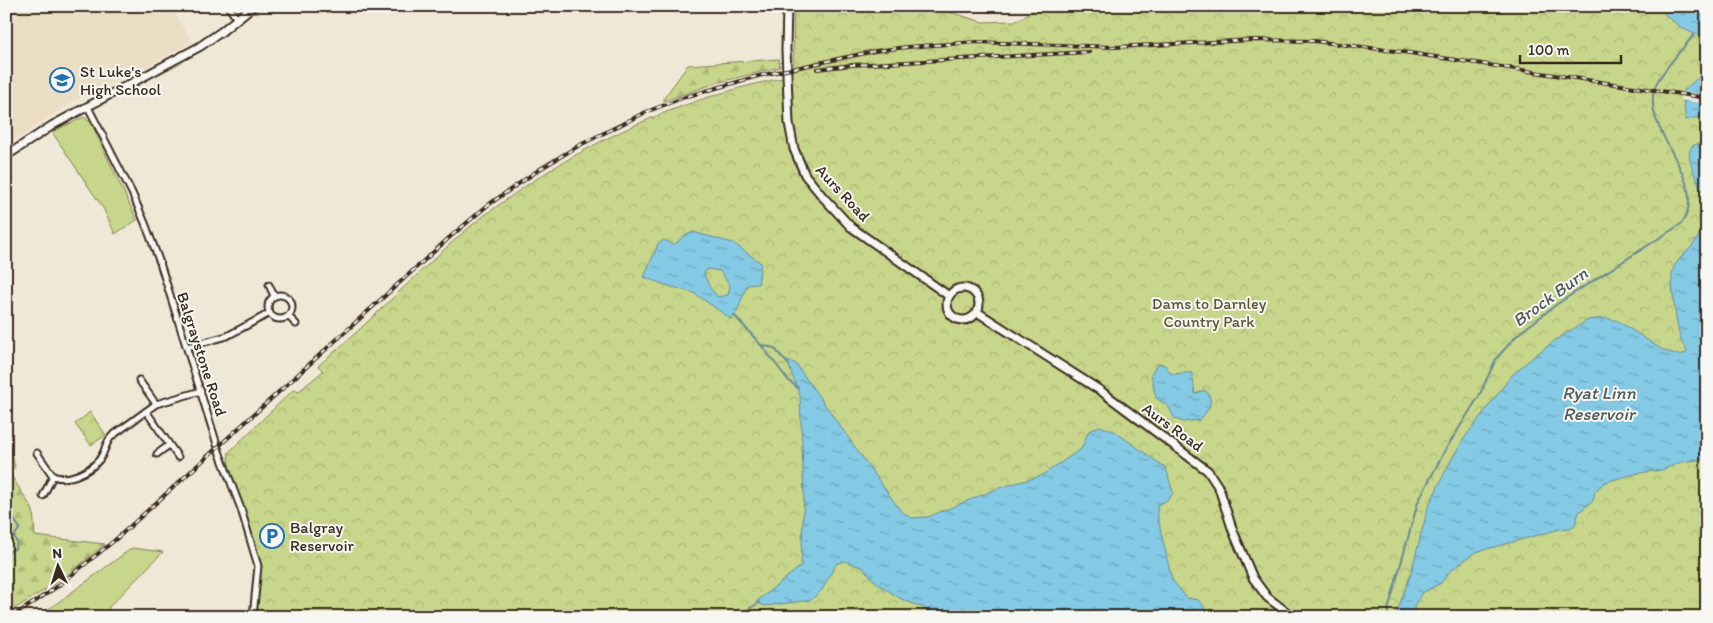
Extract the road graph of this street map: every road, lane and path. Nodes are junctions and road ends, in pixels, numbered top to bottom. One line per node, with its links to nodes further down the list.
1 (228, 6): 4 (street)
2 (253, 6): 4 (street)
3 (787, 6): 9 (street, Aurs Road)
4 (237, 19): 5 (street)
5 (88, 107): 6 (street); 14 (street, Balgraystone Road)
6 (6, 156)
7 (269, 285): 8 (street)
8 (274, 296): 11 (street); 12 (street)
9 (949, 296): 10 (street); 10 (street)
10 (978, 312): 26 (street, Aurs Road)
11 (270, 314): 12 (street); 14 (street)
12 (288, 316): 13 (street)
13 (296, 324)
14 (187, 347): 16 (street, Balgraystone Road)
15 (139, 380): 17 (street)
16 (201, 391): 17 (street); 25 (street, Balgraystone Road)
17 (156, 404): 18 (street)
18 (146, 412): 19 (street); 23 (street)
19 (169, 445): 21 (street); 22 (street)
20 (37, 453): 23 (street)
21 (157, 454)
22 (178, 457)
23 (53, 476): 24 (street)
24 (43, 496)
25 (253, 617)
26 (1293, 617)

